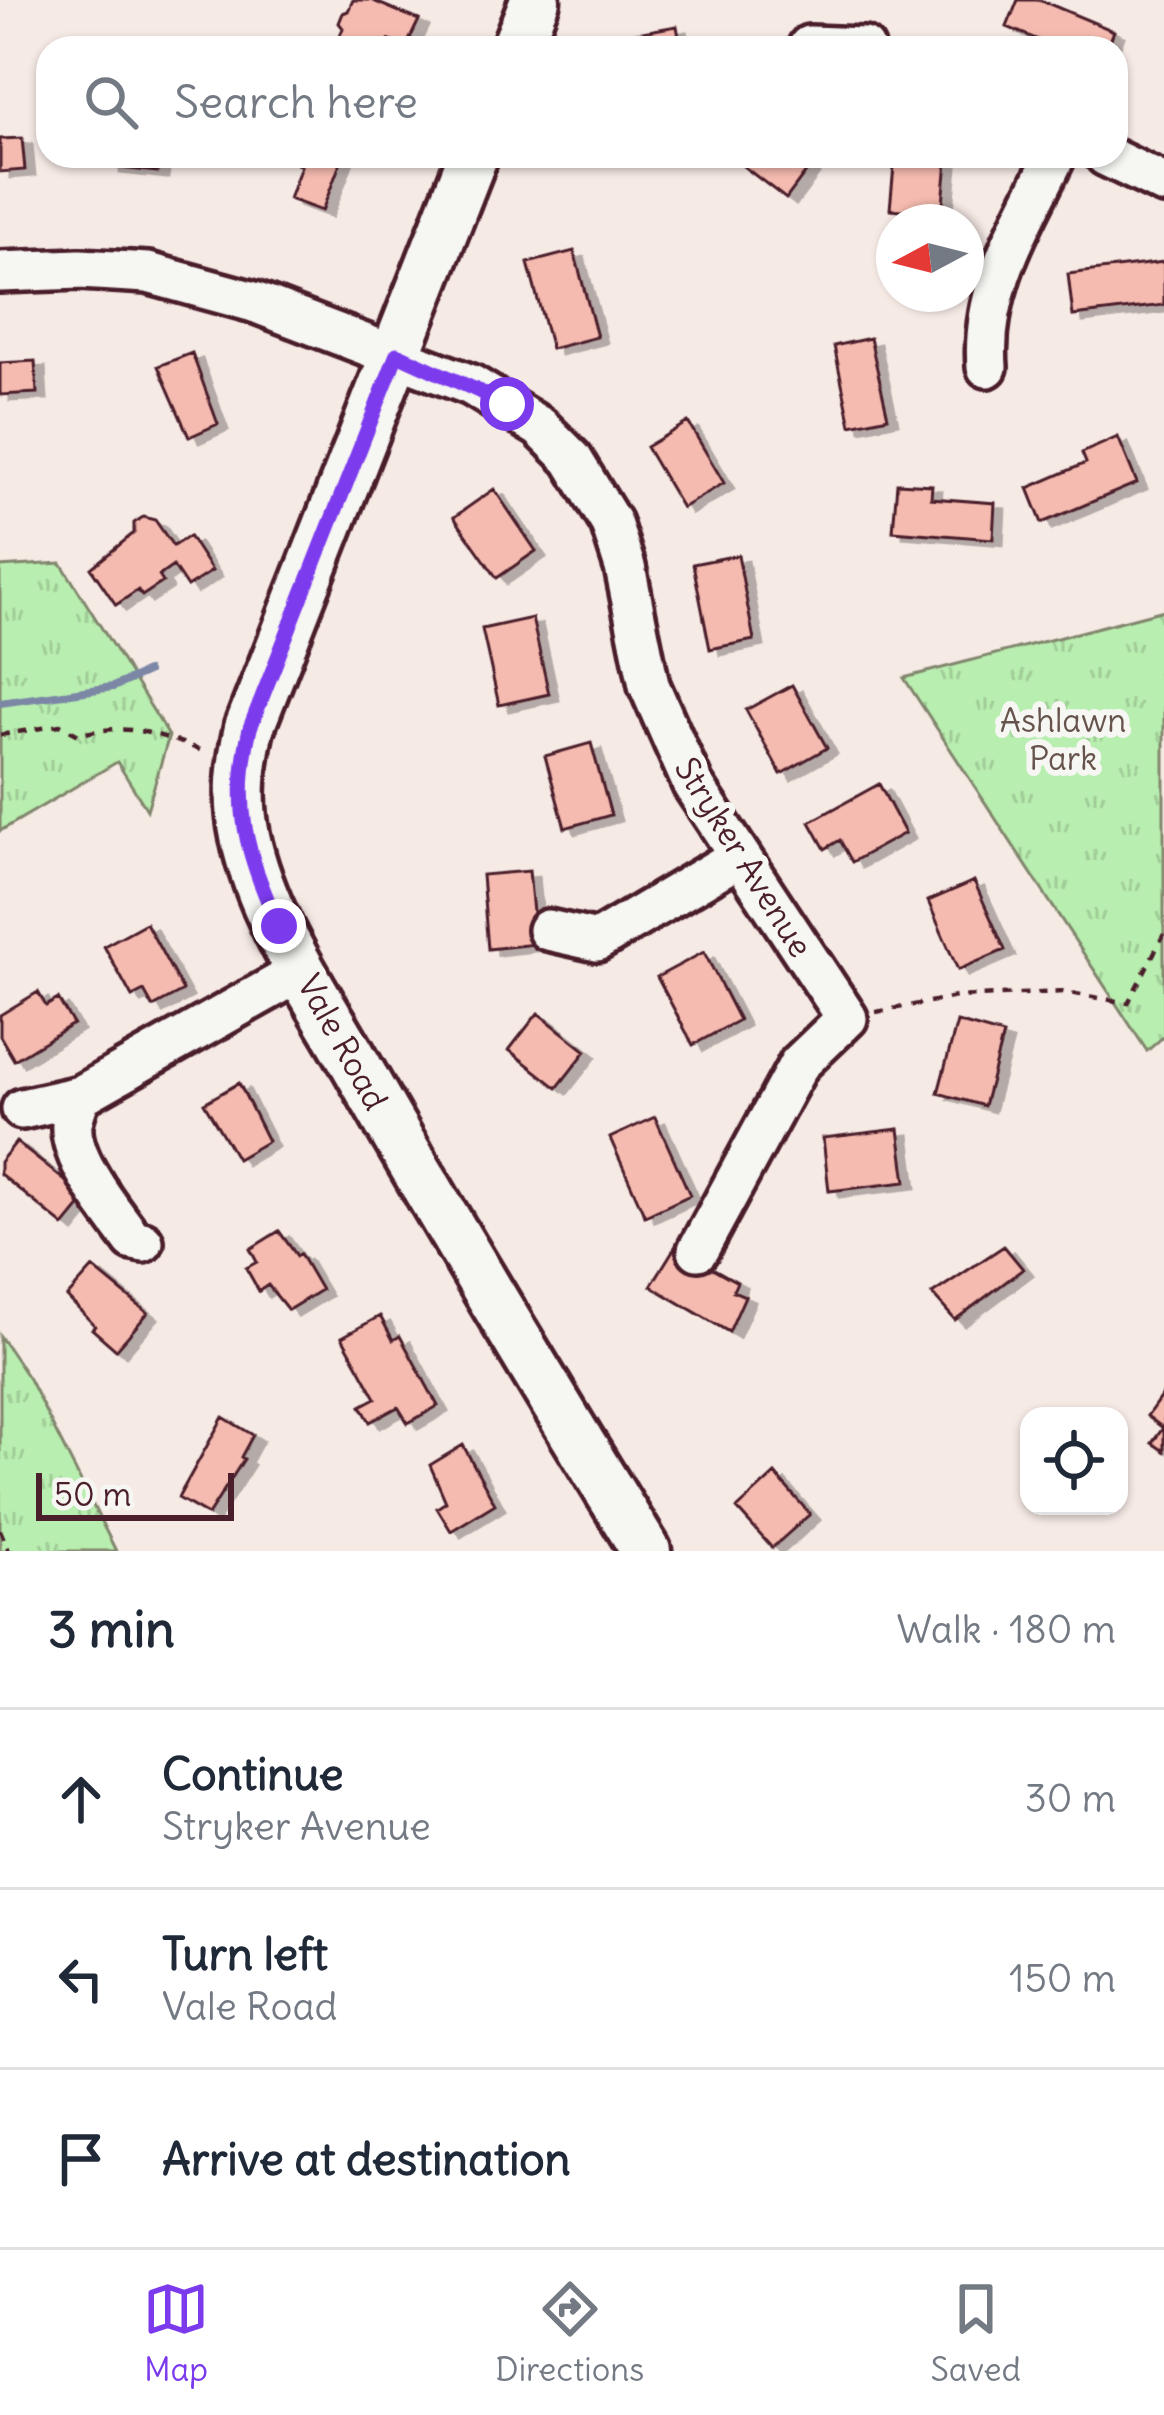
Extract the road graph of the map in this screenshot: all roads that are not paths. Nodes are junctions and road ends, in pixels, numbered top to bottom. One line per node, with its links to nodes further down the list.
1 (536, 0): 2 (main road)
2 (521, 36)
3 (1128, 167): 6 (street)
4 (468, 168): 8 (main road, Vale Road)
5 (1049, 168): 9 (street)
6 (1164, 184)
7 (0, 272): 8 (street, Stryker Avenue)
8 (397, 354): 10 (street, Stryker Avenue); 12 (main road, Vale Road)
9 (987, 367)
10 (740, 856): 11 (street); 16 (street, Stryker Avenue)
11 (548, 930)
12 (303, 970): 13 (street); 17 (main road, Vale Road)
13 (80, 1096): 14 (street); 15 (street)
14 (22, 1109)
15 (143, 1242)
16 (698, 1250)
17 (646, 1551)

